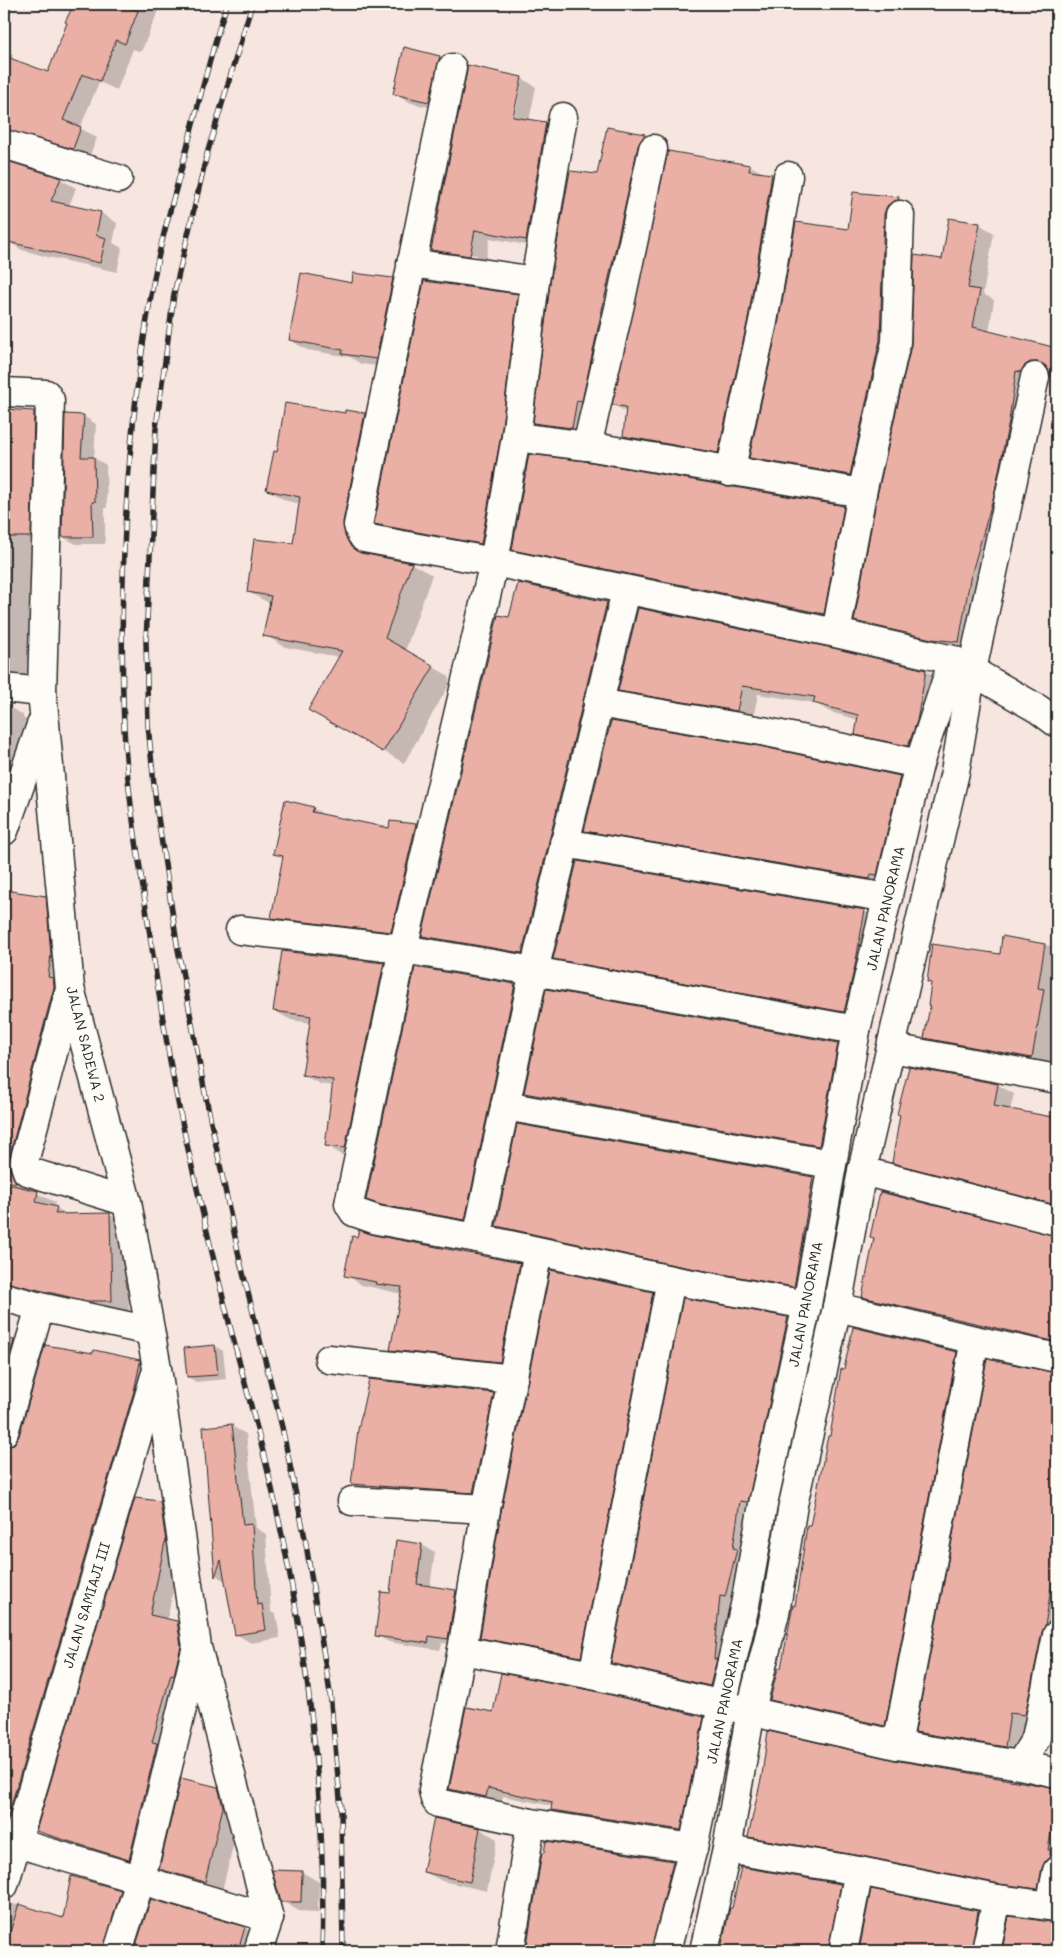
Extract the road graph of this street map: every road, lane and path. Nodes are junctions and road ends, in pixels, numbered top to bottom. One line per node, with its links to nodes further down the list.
1 (452, 68): 8 (street)
2 (563, 117): 9 (street)
3 (4, 144): 6 (street)
4 (653, 149): 13 (street)
5 (788, 176): 14 (street)
6 (118, 179)
7 (900, 215): 15 (street)
8 (411, 263): 9 (street); 16 (street)
9 (535, 281): 12 (street)
10 (1035, 377): 19 (street)
11 (4, 392): 22 (street)
12 (516, 437): 13 (street); 16 (street)
13 (587, 446): 14 (street)
14 (730, 472): 15 (street)
15 (862, 493): 18 (street)
16 (494, 562): 17 (street); 29 (street)
17 (626, 591): 18 (street); 21 (street)
18 (836, 633): 19 (street)
19 (963, 665): 23 (street); 24 (street, JALAN PANORAMA); 33 (street)
20 (4, 688): 22 (street)
21 (598, 703): 24 (street); 26 (street)
22 (43, 704): 25 (street); 31 (street, JALAN SADEWA 2)
23 (1057, 722)
24 (919, 764): 27 (street, JALAN PANORAMA)
25 (4, 831)
26 (564, 843): 27 (street); 30 (street)
27 (888, 898): 32 (street, JALAN PANORAMA)
28 (240, 930): 29 (street)
29 (403, 949): 30 (street); 40 (street)
30 (534, 971): 32 (street); 35 (street)
31 (70, 988): 38 (street, JALAN SADEWA 2); 38 (street)
32 (856, 1030): 36 (street, JALAN PANORAMA)
33 (892, 1048): 34 (street); 37 (street)
34 (1057, 1079)
35 (505, 1106): 36 (street); 40 (street)
36 (831, 1164): 44 (street, JALAN PANORAMA)
37 (862, 1171): 39 (street); 46 (street)
38 (127, 1202): 47 (street, JALAN SADEWA 2)
39 (1057, 1221)
40 (477, 1238): 41 (street)
41 (538, 1252): 42 (street); 52 (street)
42 (671, 1280): 44 (street); 59 (street)
43 (4, 1297): 45 (street)
44 (807, 1305): 60 (street, JALAN PANORAMA)
45 (40, 1307): 47 (street); 53 (street)
46 (836, 1307): 48 (street); 61 (street)
47 (150, 1331): 51 (street, JALAN SADEWA 2)
48 (975, 1340): 49 (street); 62 (street)
49 (1057, 1358)
50 (330, 1359): 52 (street)
51 (157, 1368): 57 (street, JALAN SADEWA 2); 66 (street, JALAN SAMIAJI III)
52 (513, 1379): 55 (street)
53 (4, 1432)
54 (352, 1502): 55 (street)
55 (486, 1509): 58 (street)
56 (1057, 1635): 63 (street)
57 (197, 1646): 71 (street); 75 (street, JALAN SADEWA 2)
58 (462, 1650): 59 (street); 65 (street)
59 (593, 1675): 60 (street)
60 (722, 1705): 61 (street); 67 (street, JALAN PANORAMA)
61 (752, 1710): 62 (street); 68 (street)
62 (897, 1745): 63 (street)
63 (1020, 1765): 64 (street)
64 (1057, 1774)
65 (530, 1822): 67 (street); 78 (street)
66 (10, 1841): 71 (street); 72 (street, JALAN SAMIAJI III)
67 (693, 1848): 79 (street, JALAN PANORAMA)
68 (728, 1850): 69 (street); 80 (street)
69 (860, 1871): 73 (street); 81 (street)
70 (1057, 1871): 74 (street)
71 (141, 1878): 75 (street); 76 (street)
72 (4, 1885)
73 (997, 1899): 74 (street); 82 (street)
74 (1054, 1907)
75 (269, 1918): 77 (street)
76 (118, 1951)
77 (258, 1951)
78 (510, 1951)
79 (666, 1951)
80 (704, 1951)
81 (843, 1951)
82 (986, 1951)

